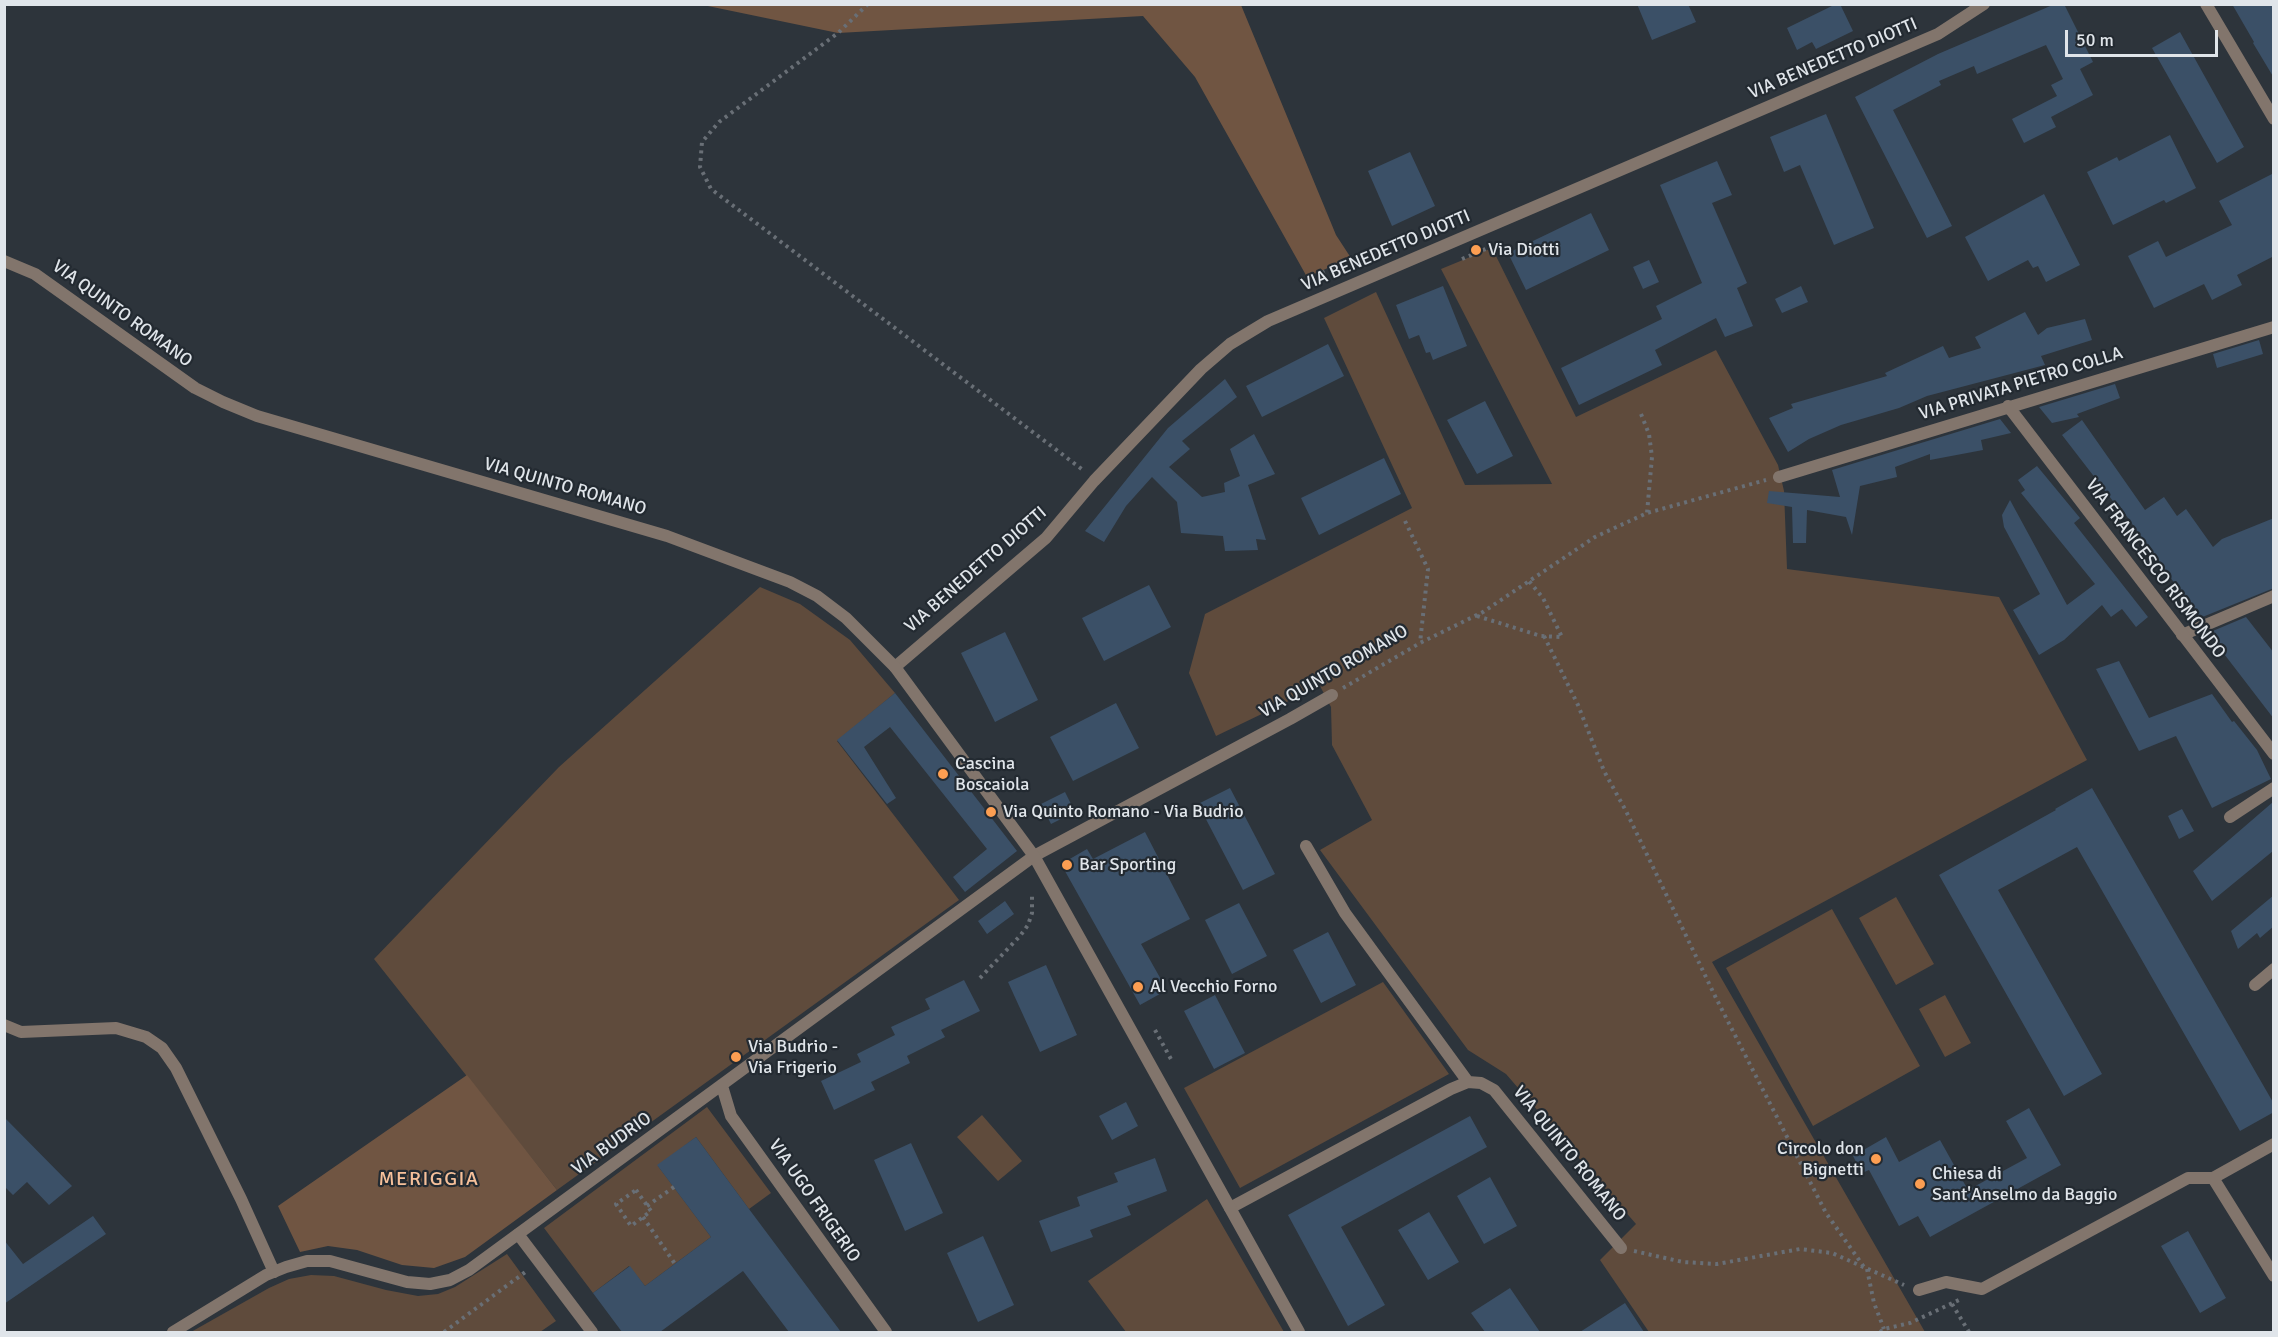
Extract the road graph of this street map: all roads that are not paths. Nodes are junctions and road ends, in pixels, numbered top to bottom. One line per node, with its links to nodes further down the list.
1 (1984, 4): 10 (street, VIA BENEDETTO DIOTTI)
2 (2206, 4): 3 (street)
3 (2274, 119)
4 (4, 261): 10 (street, VIA QUINTO ROMANO)
5 (2274, 327): 6 (street, VIA PRIVATA PIETRO COLLA)
6 (2008, 406): 7 (street, VIA PRIVATA PIETRO COLLA); 9 (street, VIA FRANCESCO RISMONDO)
7 (1779, 477)
8 (2274, 597): 9 (street)
9 (2182, 634): 12 (street, VIA FRANCESCO RISMONDO)
10 (895, 667): 16 (street, VIA QUINTO ROMANO)
11 (1332, 695): 16 (street, VIA QUINTO ROMANO)
12 (2274, 754)
13 (2274, 788): 14 (street)
14 (2230, 817)
15 (1306, 846): 20 (street)
16 (1034, 856): 21 (street, VIA BUDRIO); 24 (street, VIA QUINTO ROMANO)
17 (2274, 969): 18 (street)
18 (2255, 985)
19 (4, 1025): 27 (street)
20 (1468, 1082): 24 (street); 26 (street, VIA QUINTO ROMANO)
21 (722, 1086): 25 (street, VIA BUDRIO); 32 (street, VIA UGO FRIGERIO)
22 (2274, 1144): 23 (street)
23 (2213, 1178): 28 (street); 29 (street)
24 (1230, 1208): 33 (street, VIA QUINTO ROMANO)
25 (518, 1234): 27 (street, VIA BUDRIO); 31 (street)
26 (1621, 1248)
27 (274, 1272): 30 (street, VIA BUDRIO)
28 (2274, 1276)
29 (1919, 1290)
30 (173, 1332)
31 (592, 1332)
32 (886, 1332)
33 (1299, 1332)

